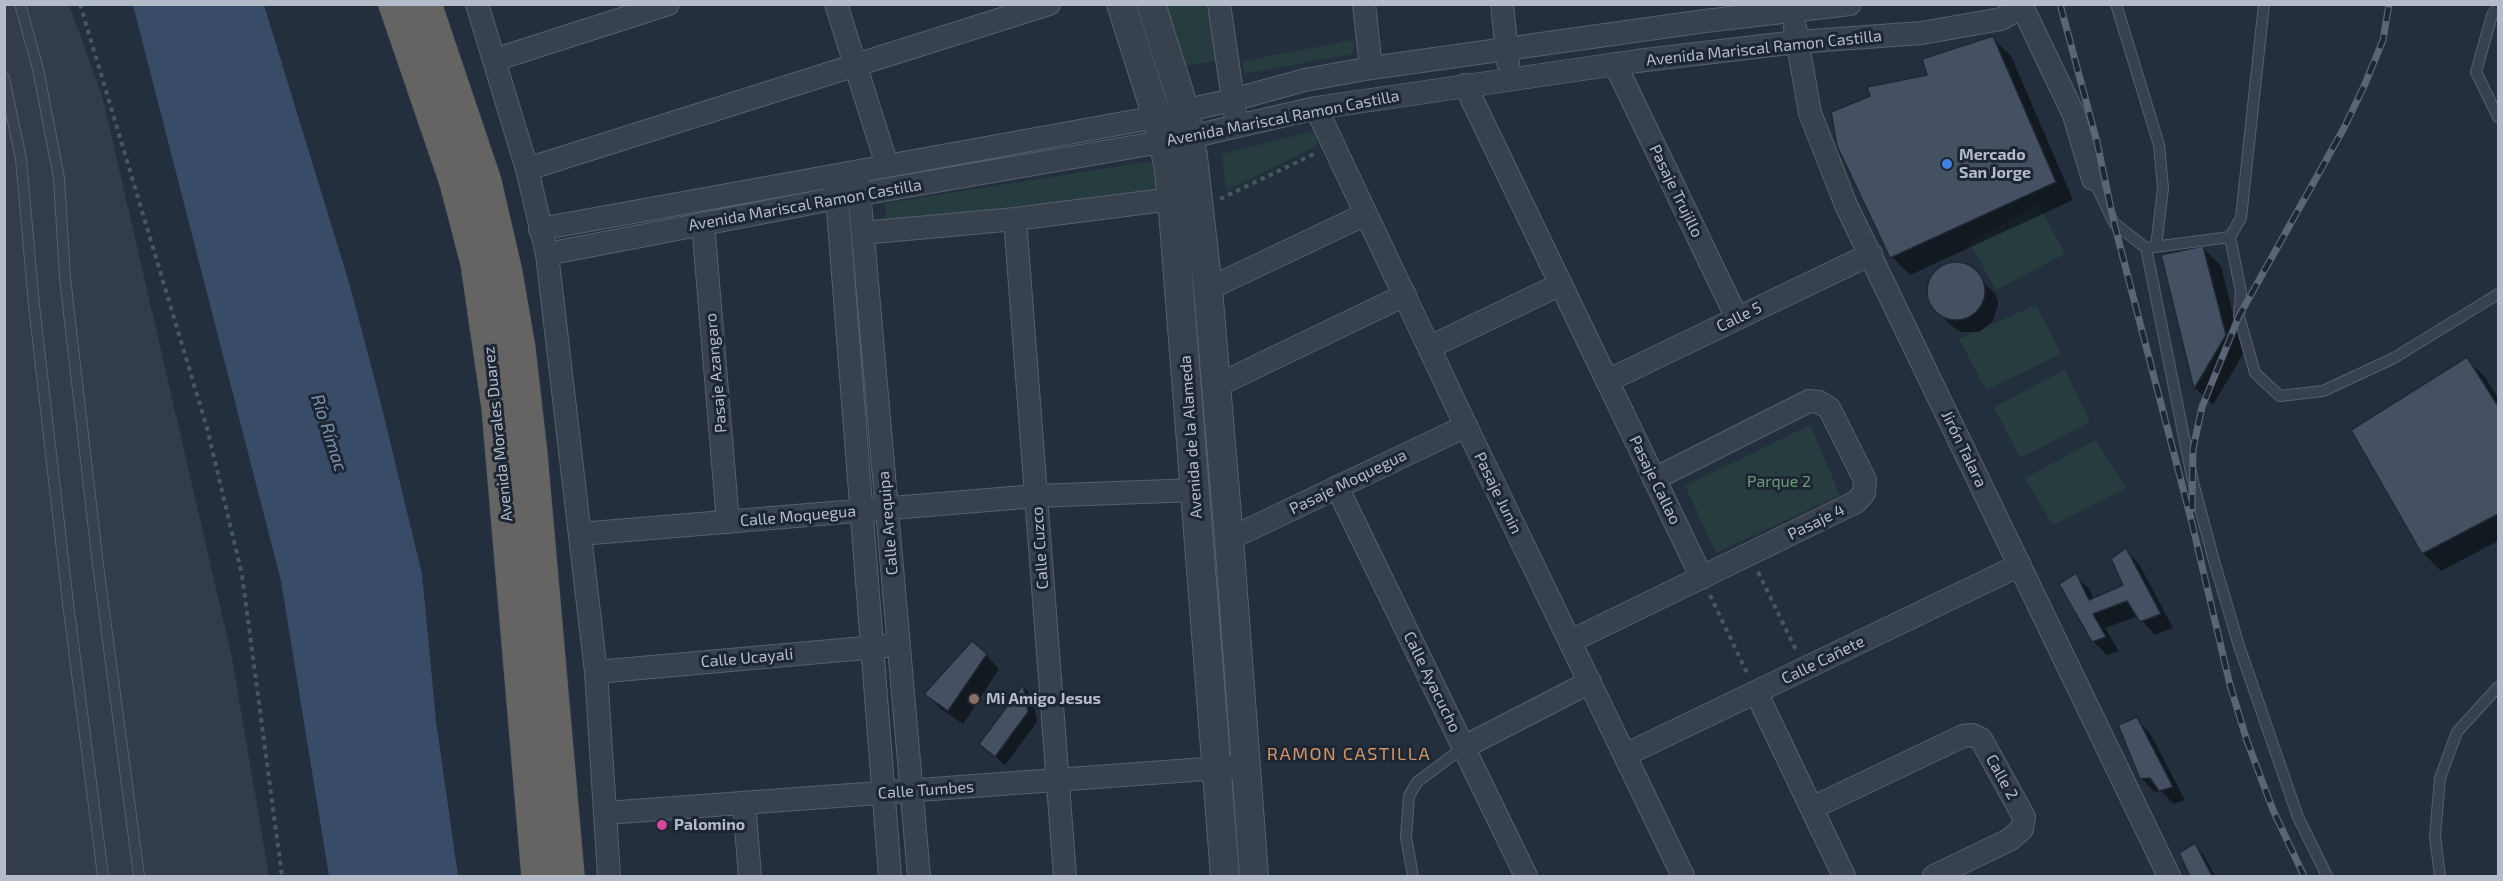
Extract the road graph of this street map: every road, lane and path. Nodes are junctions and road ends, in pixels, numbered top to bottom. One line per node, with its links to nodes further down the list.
1 (20, 4): 93 (lane)
2 (80, 4): 94 (path)
3 (395, 4): 95 (highway, Avenida Morales Duarez)
4 (425, 4): 96 (highway, Avenida Morales Duarez)
5 (477, 4): 23 (street)
6 (668, 4): 20 (street)
7 (836, 4): 25 (street)
8 (1049, 4): 25 (street)
9 (1121, 4): 33 (street, Avenida de la Alameda)
10 (1151, 4): 33 (street, Avenida de la Alameda)
11 (1219, 4): 30 (street)
12 (1364, 4): 26 (street)
13 (1502, 4): 22 (street)
14 (1850, 4): 18 (street, Avenida Mariscal Ramon Castilla)
15 (2116, 4): 49 (lane)
16 (2264, 4): 48 (lane)
17 (2022, 6): 21 (street, Avenida Mariscal Ramon Castilla); 39 (street)
18 (1792, 7): 21 (street, Jirón Talara); 22 (street, Avenida Mariscal Ramon Castilla)
19 (2499, 7): 32 (lane)
20 (602, 14): 23 (street)
21 (1797, 42): 24 (street, Avenida Mariscal Ramon Castilla); 51 (street, Jirón Talara)
22 (1506, 48): 26 (street, Avenida Mariscal Ramon Castilla); 28 (street)
23 (494, 60): 37 (street)
24 (1615, 64): 28 (street, Avenida Mariscal Ramon Castilla); 56 (street, Pasaje Trujillo)
25 (855, 65): 36 (street); 37 (street)
26 (1371, 68): 30 (street, Avenida Mariscal Ramon Castilla)
27 (4, 78): 92 (lane)
28 (1510, 78): 29 (street, Avenida Mariscal Ramon Castilla)
29 (1465, 84): 31 (street, Avenida Mariscal Ramon Castilla); 52 (street, Pasaje Callao)
30 (1232, 100): 33 (street, Avenida Mariscal Ramon Castilla); 34 (street)
31 (1316, 108): 34 (street, Avenida Mariscal Ramon Castilla); 35 (street, Pasaje Junin)
32 (2499, 117)
33 (1174, 126): 34 (street, Avenida Mariscal Ramon Castilla); 36 (street, Avenida Mariscal Ramon Castilla); 40 (street, Avenida Mariscal Ramon Castilla); 41 (street, Avenida de la Alameda); 53 (street, Avenida de la Alameda)
34 (1238, 127)
35 (1333, 145): 42 (path); 43 (street, Pasaje Junin)
36 (887, 165): 38 (street, Avenida Mariscal Ramon Castilla)
37 (527, 169): 46 (street)
38 (847, 172): 40 (street, Calle Arequipa); 46 (street, Avenida Mariscal Ramon Castilla)
39 (2093, 179): 49 (lane)
40 (849, 196): 45 (street, Avenida Mariscal Ramon Castilla); 47 (street, Calle Arequipa); 66 (street, Calle Arequipa)
41 (1172, 199): 44 (street); 63 (street, Avenida de la Alameda)
42 (1219, 200)
43 (1366, 213): 53 (street); 55 (street, Pasaje Junin)
44 (1015, 219): 47 (street); 64 (street, Calle Cuzco)
45 (703, 223): 50 (street, Avenida Mariscal Ramon Castilla); 67 (street, Pasaje Azangaro)
46 (540, 229): 50 (street)
47 (863, 233): 65 (street, Calle Arequipa)
48 (2230, 237): 49 (lane); 54 (lane)
49 (2151, 247): 109 (lane)
50 (547, 254): 68 (street)
51 (1871, 254): 56 (street, Calle 5); 71 (street, Jirón Talara)
52 (1561, 284): 57 (street); 58 (street, Pasaje Callao)
53 (1208, 289): 59 (street, Avenida de la Alameda)
54 (2499, 294)
55 (1405, 295): 57 (street, Pasaje Junin); 59 (street)
56 (1737, 318): 58 (street, Calle 5)
57 (1430, 347): 60 (street, Pasaje Junin)
58 (1607, 381): 61 (street, Pasaje Callao)
59 (1216, 386): 69 (street, Avenida de la Alameda)
60 (1466, 426): 62 (street, Pasaje Moquegua); 73 (street, Pasaje Junin)
61 (1654, 479): 70 (street, Pasaje 4); 72 (street, Pasaje Callao)
62 (1337, 488): 69 (street, Pasaje Moquegua); 81 (street, Calle Ayacucho)
63 (1195, 490): 64 (street, Calle Moquegua); 84 (street, Avenida de la Alameda)
64 (1036, 496): 65 (street, Calle Moquegua); 85 (street, Calle Cuzco)
65 (887, 509): 66 (street, Calle Moquegua); 74 (street, Calle Arequipa)
66 (862, 511): 67 (street, Calle Moquegua); 75 (street, Calle Arequipa)
67 (728, 522): 68 (street, Calle Moquegua)
68 (580, 534): 77 (street)
69 (1229, 539): 83 (street, Avenida de la Alameda)
70 (1750, 555): 72 (street, Pasaje 4); 76 (path)
71 (2020, 566): 76 (street, Calle Cañete); 108 (street, Jirón Talara)
72 (1702, 578): 73 (street, Pasaje 4); 80 (path)
73 (1570, 641): 78 (street, Pasaje Junin)
74 (899, 645): 75 (street, Calle Ucayali); 86 (street, Calle Arequipa)
75 (873, 647): 77 (street, Calle Ucayali); 87 (street, Calle Arequipa)
76 (1805, 669): 80 (street, Calle Cañete)
77 (596, 672): 90 (street)
78 (1590, 682): 81 (street); 82 (street, Pasaje Junin)
79 (2499, 687): 110 (lane)
80 (1756, 692): 82 (street, Calle Cañete); 89 (street)
81 (1464, 747): 104 (lane); 105 (street, Calle Ayacucho)
82 (1625, 755): 106 (street, Pasaje Junin)
83 (1246, 766): 84 (street, Calle Tumbes); 103 (street, Avenida de la Alameda)
84 (1216, 768): 85 (street, Calle Tumbes); 102 (street, Avenida de la Alameda)
85 (1057, 780): 86 (street, Calle Tumbes); 101 (street, Calle Cuzco)
86 (911, 791): 87 (street, Calle Tumbes); 100 (street, Calle Arequipa)
87 (884, 793): 88 (street, Calle Tumbes); 99 (street, Calle Arequipa)
88 (744, 803): 90 (street, Calle Tumbes); 98 (street)
89 (1812, 808): 91 (street); 107 (street, Calle 2)
90 (606, 813): 97 (street)
91 (1835, 873)
92 (103, 876)
93 (139, 876)
94 (282, 876)
95 (538, 876)
96 (568, 876)
97 (609, 876)
98 (750, 876)
99 (891, 876)
100 (919, 876)
101 (1065, 876)
102 (1225, 876)
103 (1254, 876)
104 (1413, 876)
105 (1526, 876)
106 (1683, 876)
107 (1934, 876)
108 (2169, 876)
109 (2327, 876)
110 (2440, 876)

